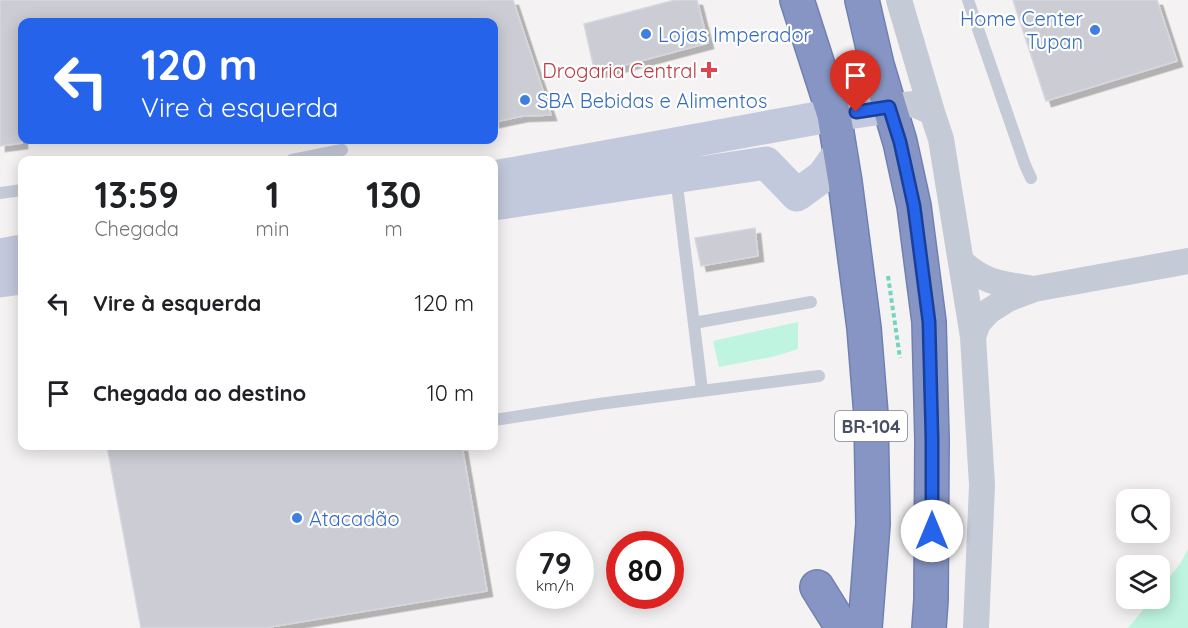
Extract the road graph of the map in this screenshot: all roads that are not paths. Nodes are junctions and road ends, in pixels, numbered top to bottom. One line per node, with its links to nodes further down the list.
1 (797, 0): 7 (highway, BR-104)
2 (862, 0): 5 (highway, BR-104)
3 (900, 0): 6 (street)
4 (968, 0): 13 (lane)
5 (889, 107): 6 (street); 7 (street); 31 (highway, BR-104)
6 (932, 112): 19 (street)
7 (834, 115): 9 (highway, BR-104); 12 (street)
8 (342, 150): 10 (lane)
9 (840, 152): 11 (street); 33 (highway, BR-104)
10 (312, 156)
11 (675, 175): 16 (street); 25 (lane)
12 (498, 176)
13 (1031, 178)
14 (18, 191): 15 (lane)
15 (0, 193)
16 (498, 203)
17 (18, 252): 18 (street)
18 (0, 255)
19 (961, 261): 23 (street); 26 (street)
20 (1188, 261): 23 (street)
21 (18, 279): 22 (street)
22 (0, 281)
23 (1034, 289): 26 (street)
24 (812, 302): 25 (lane)
25 (694, 323): 28 (lane)
26 (973, 337): 35 (street)
27 (819, 376): 28 (lane)
28 (702, 390): 29 (lane)
29 (498, 419)
30 (817, 587): 32 (highway)
31 (930, 614): 34 (highway)
32 (846, 628)
33 (865, 628)
34 (916, 628)
35 (976, 628)

